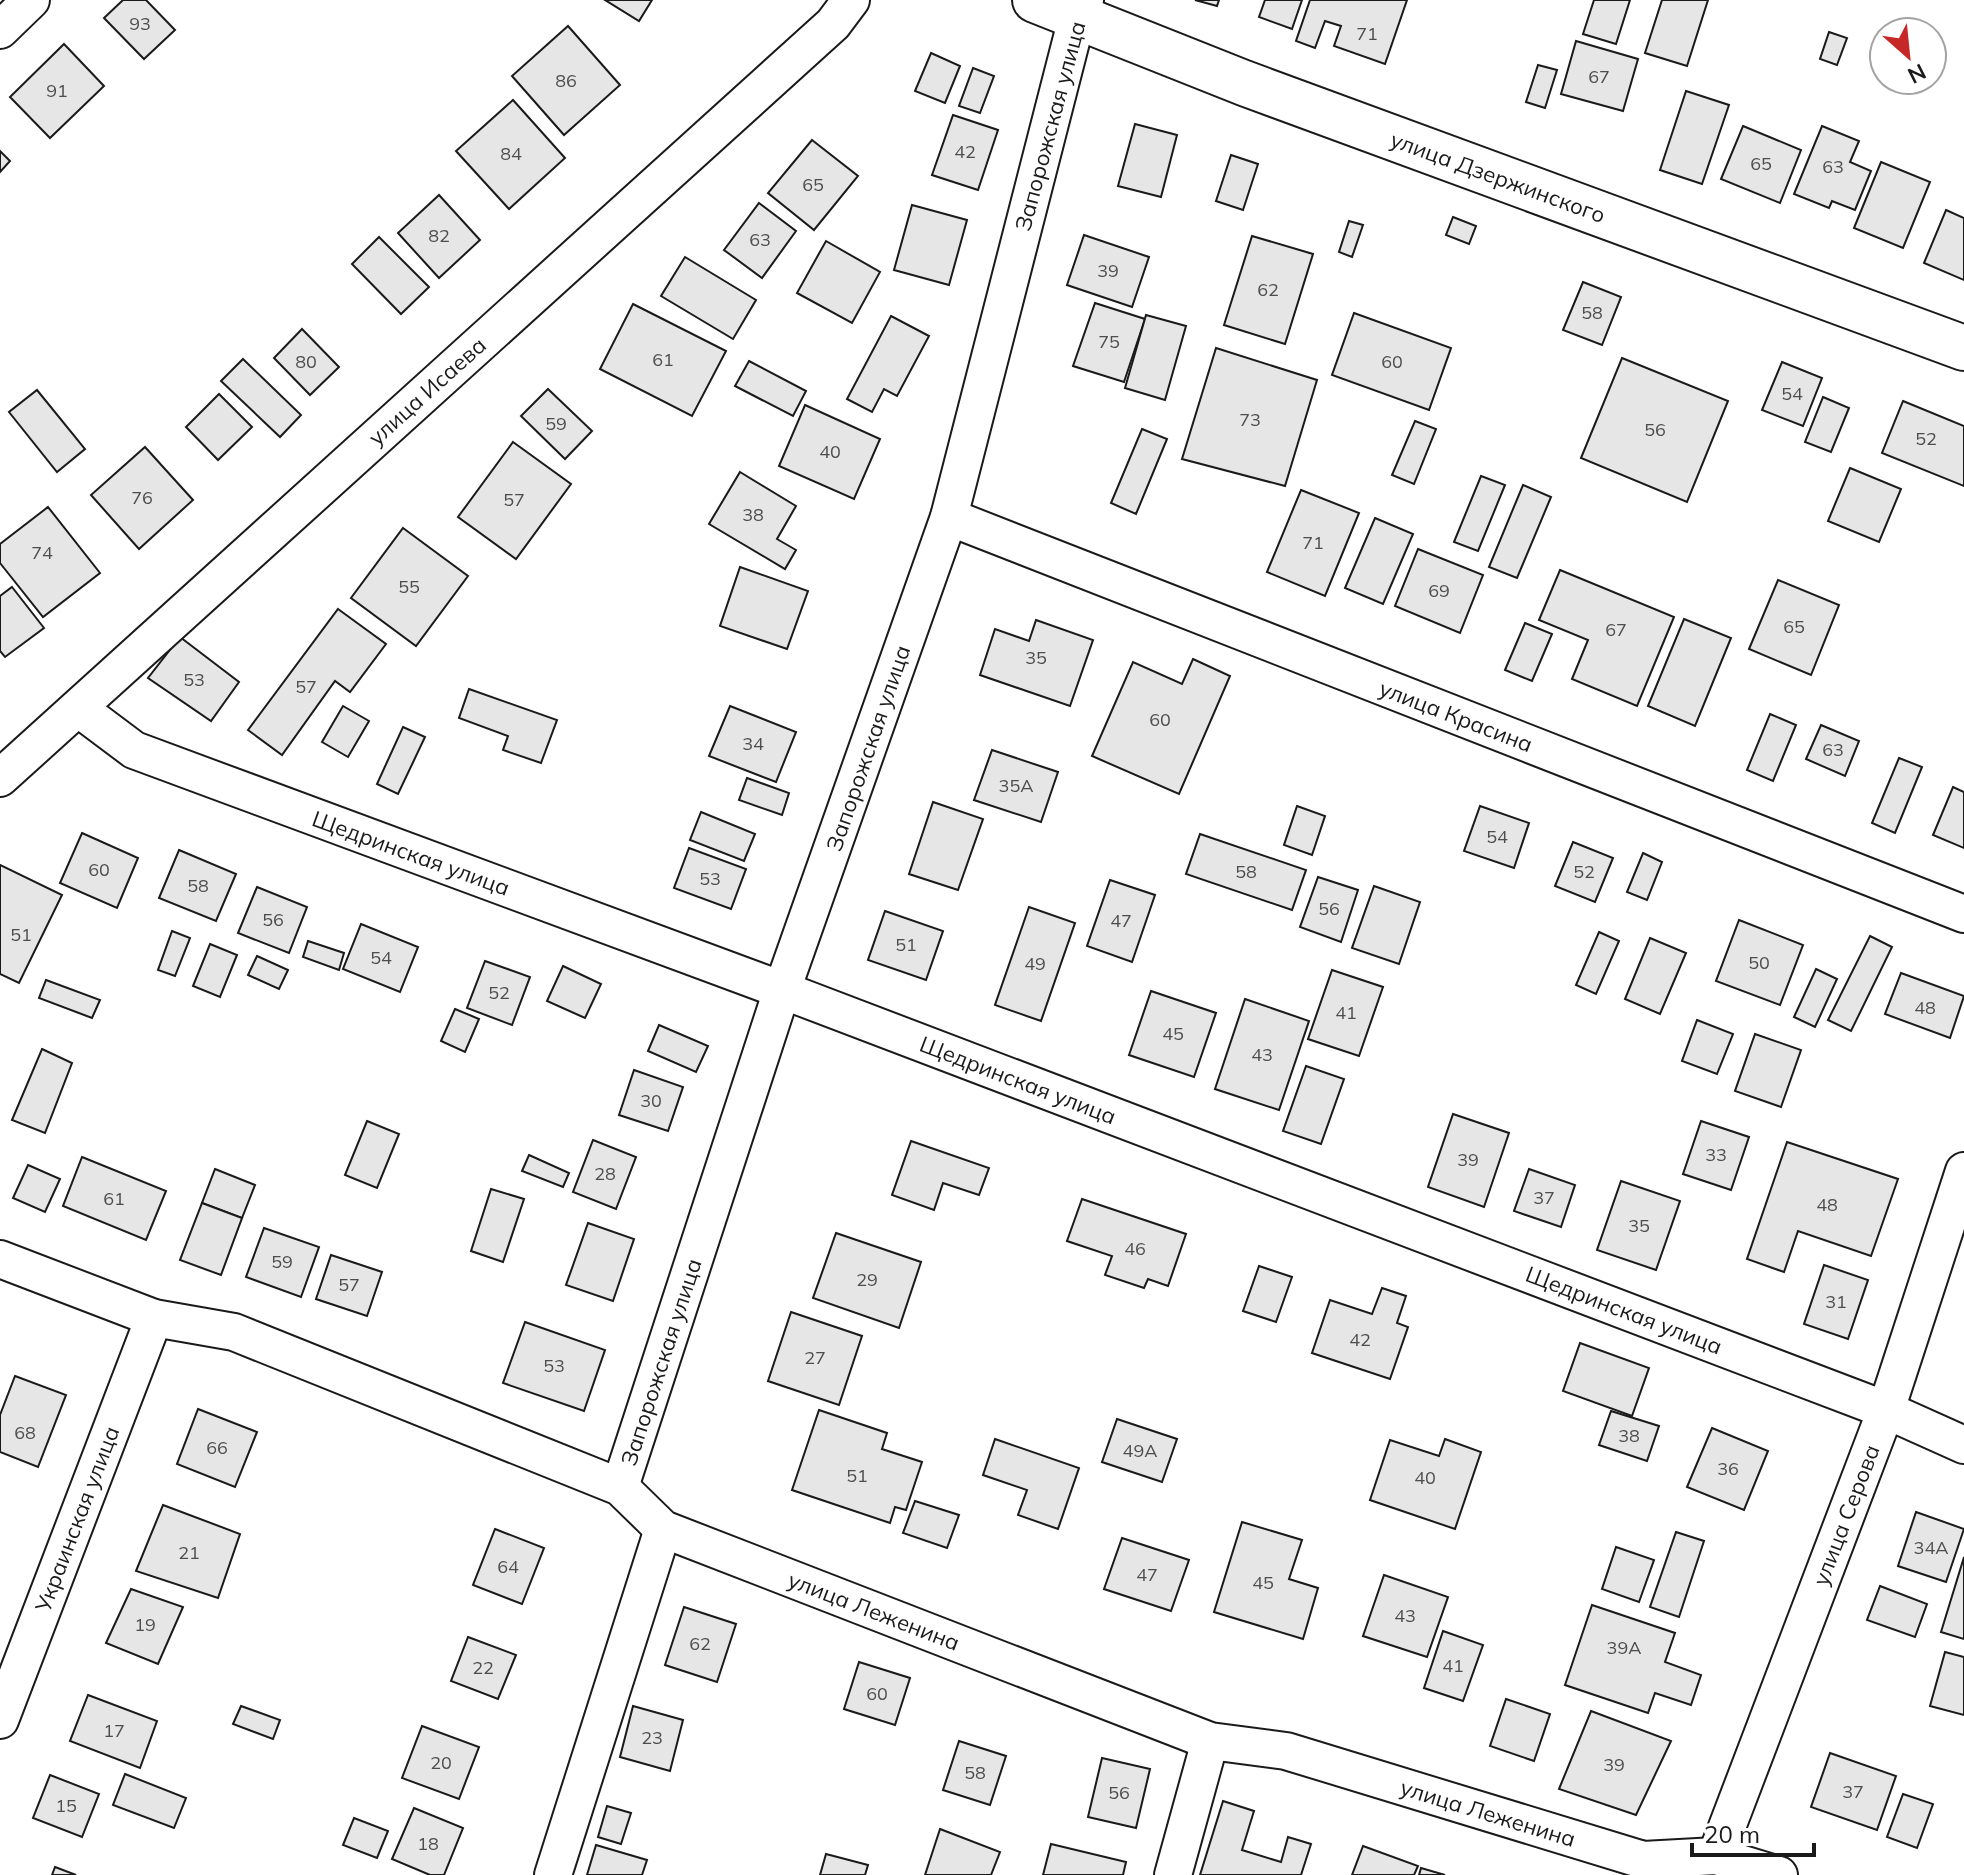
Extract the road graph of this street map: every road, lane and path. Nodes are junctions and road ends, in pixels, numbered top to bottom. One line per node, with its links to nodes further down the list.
1 (31, 0): 5 (street)
2 (851, 0): 8 (street, улица Исаева)
3 (1035, 0): 4 (street, улица Дзержинского)
4 (1081, 9): 6 (street, улица Дзержинского); 7 (street, Запорожская улица)
5 (0, 30)
6 (1964, 348)
7 (949, 517): 10 (street, улица Красина); 11 (street, Запорожская улица)
8 (78, 708): 9 (street, улица Исаева); 11 (street, Щедринская улица)
9 (0, 778)
10 (1964, 914)
11 (782, 990): 15 (street, Щедринская улица); 17 (street, Запорожская улица)
12 (1964, 1171): 15 (street, улица Серова)
13 (0, 1259): 14 (street, улица Леженина)
14 (154, 1318): 17 (street, улица Леженина); 19 (street, Украинская улица)
15 (1886, 1410): 16 (street, Щедринская улица); 21 (street, улица Серова)
16 (1964, 1445)
17 (620, 1487): 18 (street, улица Леженина)
18 (663, 1529): 20 (street, улица Леженина); 22 (street)
19 (0, 1720)
20 (1210, 1741): 21 (street, улица Леженина); 23 (street)
21 (1716, 1856): 24 (street, улица Леженина)
22 (553, 1875)
23 (1173, 1875)
24 (1779, 1875)

